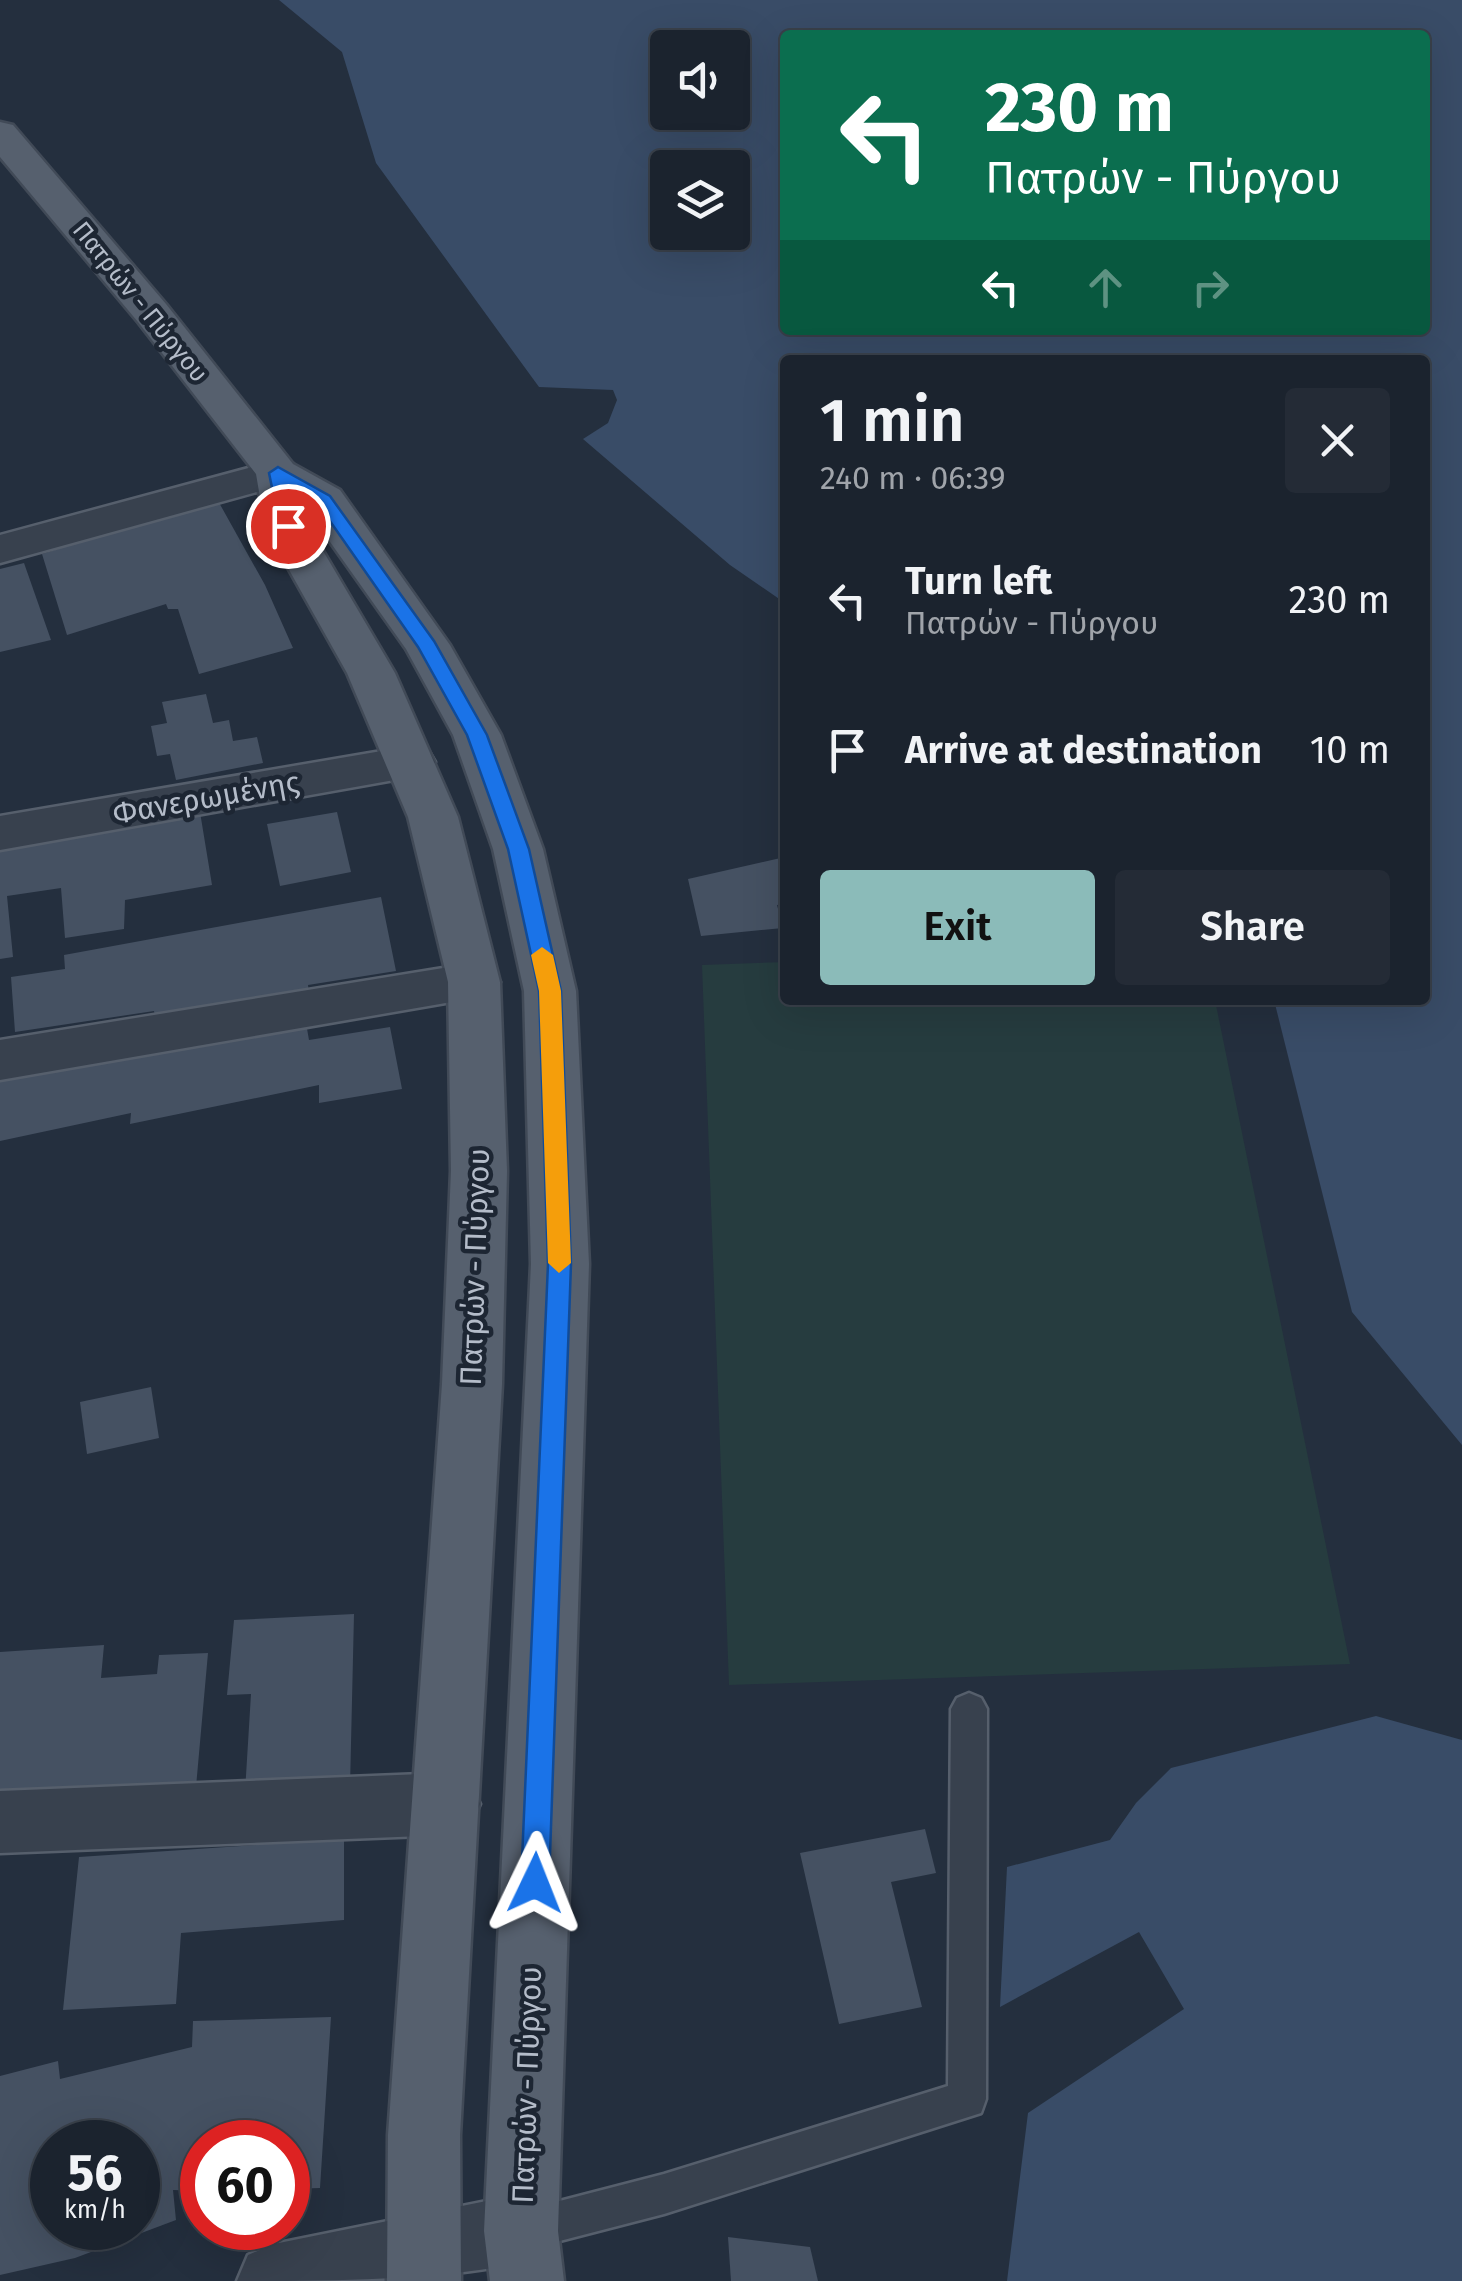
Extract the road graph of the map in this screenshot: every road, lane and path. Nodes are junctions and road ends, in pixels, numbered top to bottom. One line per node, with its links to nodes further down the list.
1 (0, 133): 2 (main road, Πατρών - Πύργου)
2 (278, 473): 3 (street); 4 (main road, Πατρών - Πύργου); 11 (main road, Πατρών - Πύργου)
3 (0, 549)
4 (411, 762): 5 (street, Φανερωμένης); 6 (main road, Πατρών - Πύργου)
5 (0, 833)
6 (474, 982): 7 (street); 9 (main road, Πατρών - Πύργου)
7 (0, 1060)
8 (969, 1709): 11 (lane)
9 (446, 1804): 10 (street); 12 (main road, Πατρών - Πύργου)
10 (0, 1822)
11 (524, 2256): 12 (street)
12 (424, 2266): 13 (street)
13 (274, 2281)

